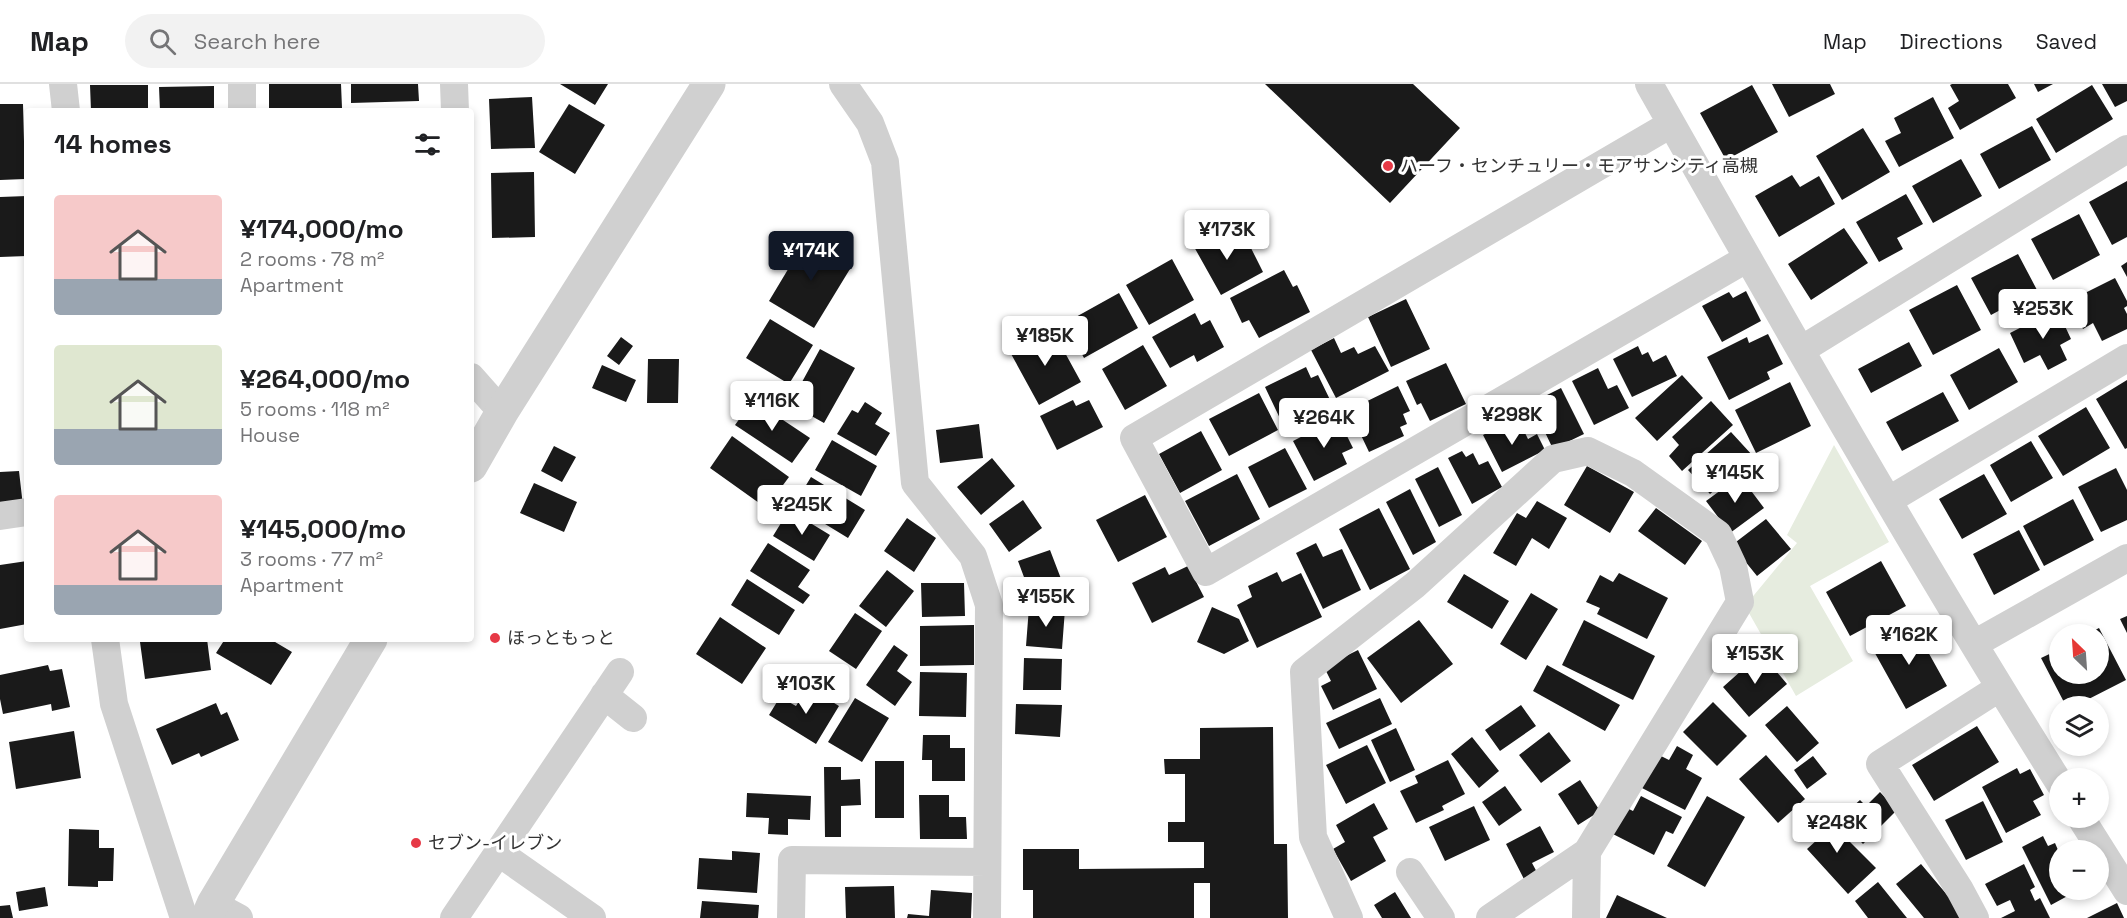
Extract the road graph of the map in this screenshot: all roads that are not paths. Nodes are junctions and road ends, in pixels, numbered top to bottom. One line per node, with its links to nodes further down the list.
1 (63, 84): 7 (street)
2 (242, 84): 8 (street)
3 (454, 84): 9 (street)
4 (709, 84): 16 (street)
5 (843, 84): 33 (street)
6 (1649, 84): 10 (street)
7 (66, 108)
8 (242, 108)
9 (454, 108)
10 (1671, 123): 12 (street); 12 (street)
11 (2127, 149): 13 (street)
12 (1748, 258): 13 (street)
13 (1801, 350): 18 (street)
14 (2127, 358): 18 (street)
15 (474, 380): 16 (street)
16 (502, 412): 17 (street)
17 (474, 461)
18 (1889, 500): 24 (street)
19 (24, 512): 20 (street)
20 (0, 516)
21 (2127, 558): 24 (street)
22 (105, 642): 37 (street)
23 (369, 642): 36 (street)
24 (1974, 644): 26 (street)
25 (620, 672): 27 (street)
26 (1999, 688): 29 (street); 46 (street)
27 (604, 695): 28 (street); 31 (street)
28 (633, 718)
29 (2050, 768)
30 (2087, 828): 35 (street)
31 (498, 852): 38 (street); 39 (street)
32 (1587, 852): 42 (street); 44 (street); 45 (street)
33 (987, 862): 40 (street); 41 (street)
34 (1410, 872): 43 (street)
35 (2127, 891)
36 (220, 913)
37 (184, 918)
38 (454, 918)
39 (592, 918)
40 (791, 918)
41 (987, 918)
42 (1349, 918)
43 (1442, 918)
44 (1490, 918)
45 (1586, 918)
46 (1976, 918)

